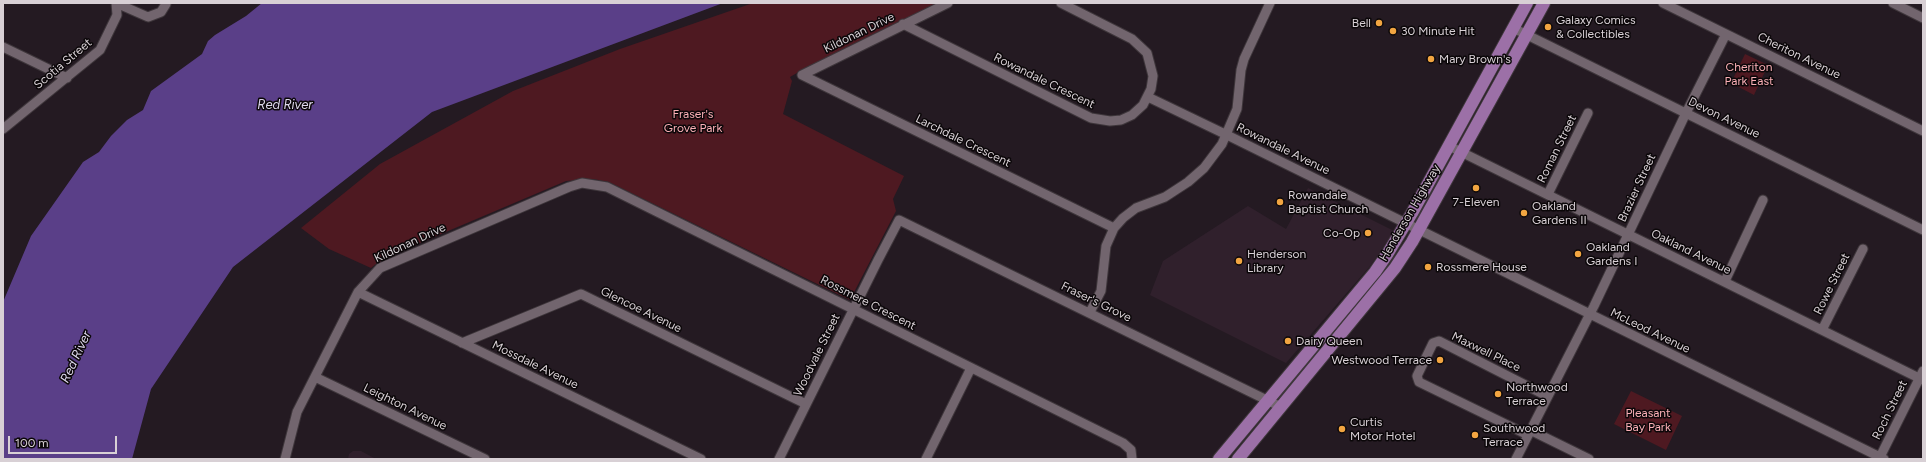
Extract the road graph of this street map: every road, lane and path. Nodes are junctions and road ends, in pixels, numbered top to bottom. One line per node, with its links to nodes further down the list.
1 (116, 3): 8 (street); 17 (street, Scotia Street)
2 (948, 3): 11 (street, Kildonan Drive)
3 (1061, 3): 18 (street, Rowandale Crescent)
4 (1527, 3): 12 (main road, Henderson Highway)
5 (1544, 3): 13 (main road, Henderson Highway)
6 (1663, 3): 14 (street, Cheriton Avenue)
7 (1893, 3): 10 (street)
8 (166, 4)
9 (1267, 4): 23 (street)
10 (1923, 18)
11 (903, 24): 16 (street, Kildonan Drive); 18 (street, Rowandale Crescent)
12 (1514, 28): 13 (street, Devon Avenue); 24 (main road, Henderson Highway)
13 (1526, 34): 19 (street, Devon Avenue); 25 (main road, Henderson Highway)
14 (1726, 34): 19 (street, Brazier Street); 22 (street, Cheriton Avenue)
15 (3, 47): 17 (street)
16 (802, 75): 31 (street, Larchdale Crescent)
17 (67, 78): 21 (street, Scotia Street)
18 (1148, 97): 23 (street, Rowandale Avenue)
19 (1686, 113): 33 (street, Devon Avenue); 34 (street, Brazier Street)
20 (1588, 114): 27 (street, Roman Street)
21 (3, 129)
22 (1923, 131)
23 (1227, 135): 30 (street, Rowandale Avenue); 31 (street)
24 (1449, 146): 25 (street, Oakland Avenue); 30 (main road, Henderson Highway)
25 (1462, 152): 27 (street, Oakland Avenue); 32 (main road, Henderson Highway)
26 (582, 184): 37 (street, Kildonan Drive); 39 (street, Rossmere Crescent)
27 (1548, 194): 34 (street, Oakland Avenue)
28 (1764, 200): 36 (street)
29 (899, 220): 39 (street, Woodvale Street); 40 (street, Fraser's Grove)
30 (1406, 223): 32 (street, McLeod Avenue); 38 (main road, Henderson Highway)
31 (1114, 228): 40 (street)
32 (1419, 230): 41 (street, McLeod Avenue); 42 (main road, Henderson Highway)
33 (1923, 230)
34 (1629, 235): 36 (street, Oakland Avenue); 41 (street, Brazier Street)
35 (1862, 249): 43 (street, Rowe Street)
36 (1724, 281): 43 (street, Oakland Avenue)
37 (358, 292): 44 (street, Mossdale Avenue); 47 (street, Kildonan Drive)
38 (1348, 304): 42 (main road); 49 (main road, Henderson Highway)
39 (853, 309): 45 (street, Rossmere Crescent); 50 (street, Woodvale Street)
40 (1090, 312): 49 (street, Fraser's Grove)
41 (1590, 314): 48 (street, Brazier Street); 53 (street, McLeod Avenue)
42 (1354, 319): 51 (main road, Henderson Highway)
43 (1822, 330): 46 (street, Oakland Avenue)
44 (462, 343): 50 (street, Glencoe Avenue); 56 (street, Mossdale Avenue)
45 (971, 368): 58 (street); 59 (street, Rossmere Crescent)
46 (1922, 376): 53 (street, Roch Street)
47 (315, 377): 54 (street, Kildonan Drive); 55 (street, Leighton Avenue)
48 (1548, 396): 52 (street, Brazier Street); 52 (street, Maxwell Place)
49 (1267, 400): 51 (street, Fraser's Grove); 60 (main road, Henderson Highway)
50 (806, 404): 57 (street, Woodvale Street)
51 (1281, 407): 61 (main road, Henderson Highway)
52 (1529, 433): 62 (street, Brazier Street); 63 (street)
53 (1881, 458)
54 (285, 459)
55 (485, 459)
56 (701, 459)
57 (779, 459)
58 (927, 459)
59 (1132, 459)
60 (1219, 459)
61 (1238, 459)
62 (1516, 459)
63 (1590, 459)

